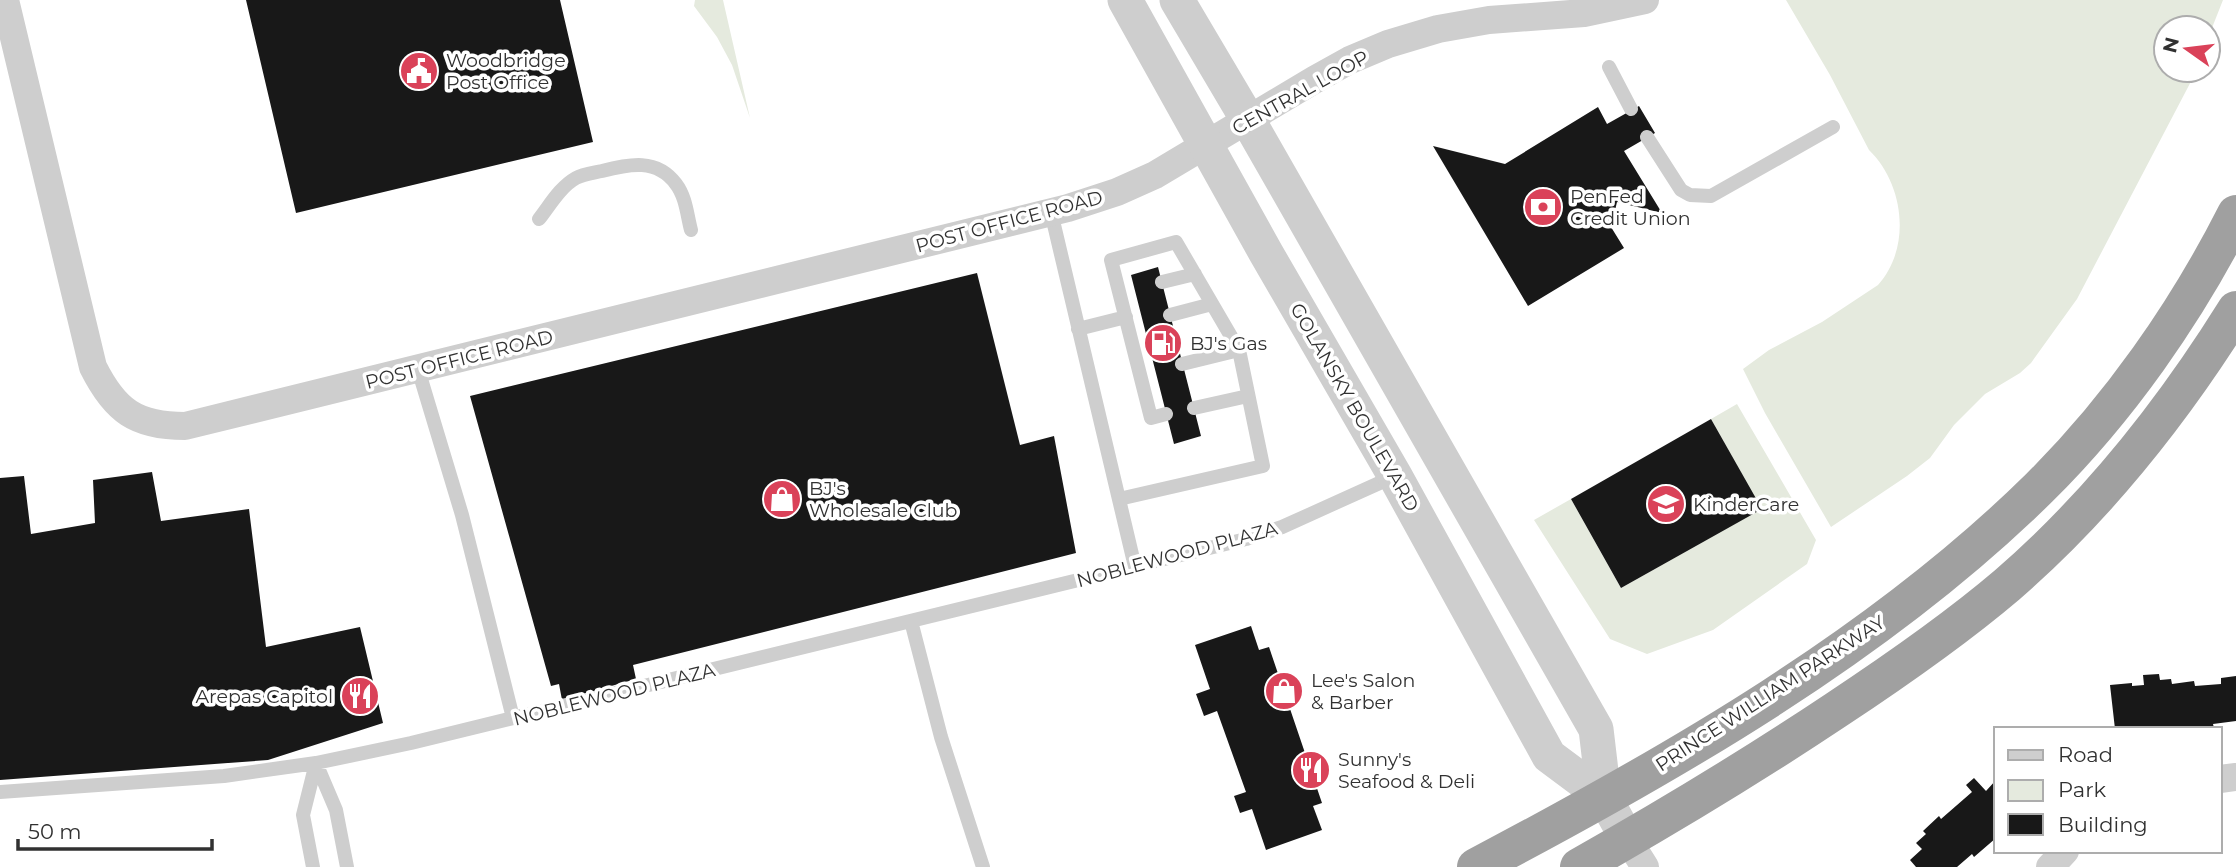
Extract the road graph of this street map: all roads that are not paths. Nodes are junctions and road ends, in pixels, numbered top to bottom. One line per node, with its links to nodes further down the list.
1 (5, 0): 28 (street, POST OFFICE ROAD)
2 (1125, 0): 11 (street, GOLANSKY BOULEVARD)
3 (1177, 0): 8 (street, GOLANSKY BOULEVARD)
4 (1644, 0): 5 (street, CENTRAL LOOP)
5 (1584, 4): 8 (street, CENTRAL LOOP)
6 (1609, 67): 7 (lane)
7 (1631, 109)
8 (1248, 120): 11 (street, CENTRAL LOOP); 41 (street, GOLANSKY BOULEVARD)
9 (1833, 127): 10 (lane)
10 (1647, 137)
11 (1205, 146): 12 (street, POST OFFICE ROAD); 34 (street, GOLANSKY BOULEVARD)
12 (1051, 212): 25 (lane); 28 (street, POST OFFICE ROAD)
13 (2236, 214): 41 (highway, PRINCE WILLIAM PARKWAY)
14 (539, 219): 15 (lane)
15 (691, 230)
16 (1195, 274): 17 (lane); 19 (lane); 20 (lane)
17 (1162, 282)
18 (1135, 289): 19 (lane)
19 (1119, 292): 23 (lane)
20 (1212, 304): 22 (lane); 26 (lane)
21 (2236, 310): 42 (highway)
22 (1170, 314)
23 (1127, 322): 24 (lane); 25 (lane); 30 (lane)
24 (1143, 322)
25 (1078, 329): 35 (lane)
26 (1239, 350): 27 (lane); 31 (lane)
27 (1182, 364)
28 (418, 369): 38 (lane)
29 (1155, 371): 30 (lane)
30 (1140, 374): 33 (lane)
31 (1248, 396): 32 (lane); 35 (lane)
32 (1194, 408)
33 (1166, 414)
34 (1395, 476): 36 (lane, NOBLEWOOD PLAZA); 41 (street, GOLANSKY BOULEVARD)
35 (1119, 499): 36 (lane)
36 (1135, 567): 37 (lane, NOBLEWOOD PLAZA)
37 (911, 621): 38 (lane, NOBLEWOOD PLAZA); 46 (lane)
38 (513, 718): 39 (lane, NOBLEWOOD PLAZA)
39 (316, 763): 40 (lane, NOBLEWOOD PLAZA); 44 (lane); 45 (lane)
40 (0, 792)
41 (1604, 797): 42 (street, GOLANSKY BOULEVARD); 47 (highway, PRINCE WILLIAM PARKWAY)
42 (1637, 853): 48 (highway)
43 (2063, 853): 49 (street)
44 (313, 867)
45 (347, 867)
46 (983, 867)
47 (1476, 867)
48 (1578, 867)
49 (2050, 867)

